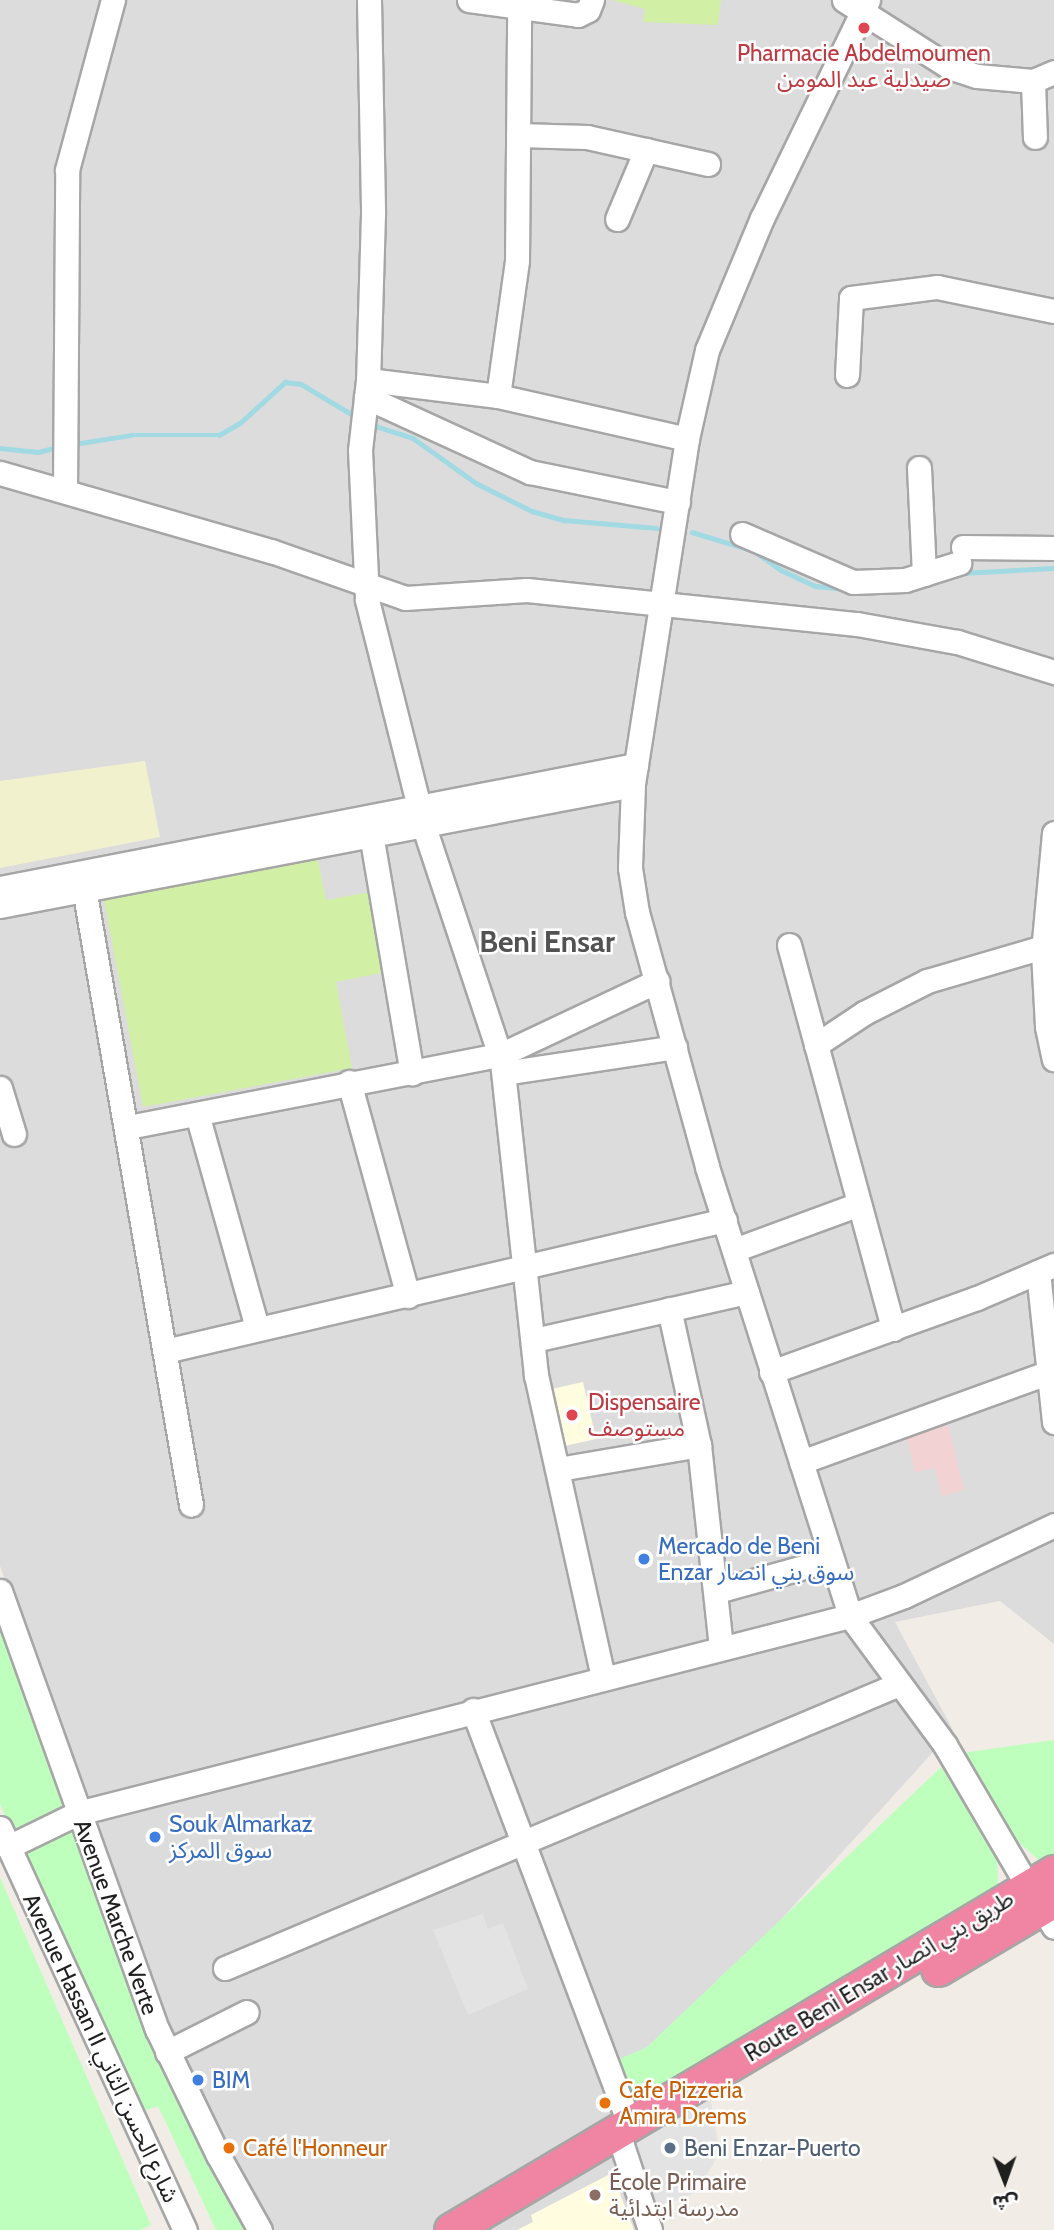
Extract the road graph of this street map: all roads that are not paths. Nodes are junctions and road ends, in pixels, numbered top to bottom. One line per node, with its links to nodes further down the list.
1 (113, 0): 21 (street)
2 (369, 0): 17 (street)
3 (469, 0): 6 (street)
4 (592, 0): 6 (street)
5 (858, 4): 8 (street); 18 (street)
6 (519, 8): 9 (street)
7 (1054, 72): 8 (street)
8 (1033, 81): 10 (street)
9 (518, 135): 11 (street); 16 (street)
10 (1035, 137)
11 (646, 150): 12 (street); 13 (street)
12 (708, 164)
13 (617, 219)
14 (1054, 311): 15 (street)
15 (847, 375)
16 (498, 396): 17 (street); 18 (street)
17 (365, 403): 22 (street); 26 (street)
18 (687, 439): 22 (street)
19 (919, 468): 25 (street)
20 (0, 473): 21 (street)
21 (65, 491): 26 (street)
22 (678, 502): 27 (street)
23 (742, 534): 25 (street)
24 (1054, 548): 25 (street)
25 (924, 574)
26 (365, 584): 27 (street); 30 (street)
27 (664, 607): 28 (street); 29 (street)
28 (1054, 672)
29 (634, 775): 30 (street); 38 (street)
30 (422, 817): 32 (street); 33 (street); 42 (street)
31 (1054, 833): 37 (street)
32 (371, 834): 33 (street); 43 (street)
33 (83, 881): 34 (street); 35 (street); 47 (street)
34 (0, 888)
35 (0, 906)
36 (789, 945): 39 (street)
37 (1043, 947): 39 (street); 41 (street)
38 (657, 981): 40 (street); 42 (street)
39 (816, 1045): 49 (street)
40 (675, 1047): 42 (street); 50 (street)
41 (1054, 1059)
42 (502, 1064): 43 (street); 52 (street)
43 (412, 1074): 44 (street)
44 (349, 1082): 46 (street); 55 (street)
45 (0, 1087): 48 (street)
46 (197, 1114): 47 (street); 57 (street)
47 (128, 1127): 60 (street)
48 (14, 1134)
49 (859, 1204): 51 (street); 58 (street)
50 (724, 1220): 51 (street); 52 (street)
51 (734, 1250): 54 (street)
52 (527, 1269): 55 (street); 59 (street)
53 (1046, 1269): 58 (street); 62 (street)
54 (747, 1292): 56 (street); 61 (street)
55 (408, 1296): 57 (street)
56 (669, 1309): 59 (street); 64 (street)
57 (257, 1328): 60 (street)
58 (893, 1329): 61 (street)
59 (534, 1340): 66 (street)
60 (165, 1350): 67 (street)
61 (771, 1372): 65 (street)
62 (1049, 1372): 63 (street); 65 (street)
63 (1054, 1422)
64 (699, 1445): 66 (street); 71 (street)
65 (801, 1462): 69 (street)
66 (559, 1469): 74 (street)
67 (191, 1505)
68 (1054, 1525): 72 (street)
69 (832, 1559): 71 (street); 72 (street)
70 (0, 1591): 77 (street, Avenue Marche Verte)
71 (716, 1591): 73 (street)
72 (850, 1616): 73 (street); 75 (street)
73 (721, 1648): 74 (street)
74 (603, 1676): 76 (street)
75 (899, 1684): 79 (street); 80 (street)
76 (473, 1710): 77 (street); 79 (street)
77 (78, 1813): 78 (street); 83 (street, Avenue Marche Verte)
78 (4, 1837): 85 (street, Avenue Hassan II شارع الحسن الثاني)
79 (524, 1842): 81 (street); 84 (street)
80 (1040, 1899): 84 (highway, Route Beni Ensar طريق بني انصار)
81 (225, 1968)
82 (247, 2012): 83 (street)
83 (167, 2052): 86 (street, Avenue Marche Verte)
84 (624, 2136): 87 (highway, Route Beni Ensar طريق بني انصار); 88 (highway, Route Beni Ensar طريق بني انصار); 89 (street)
85 (185, 2230)
86 (260, 2230)
87 (452, 2230)
88 (488, 2230)
89 (650, 2230)

